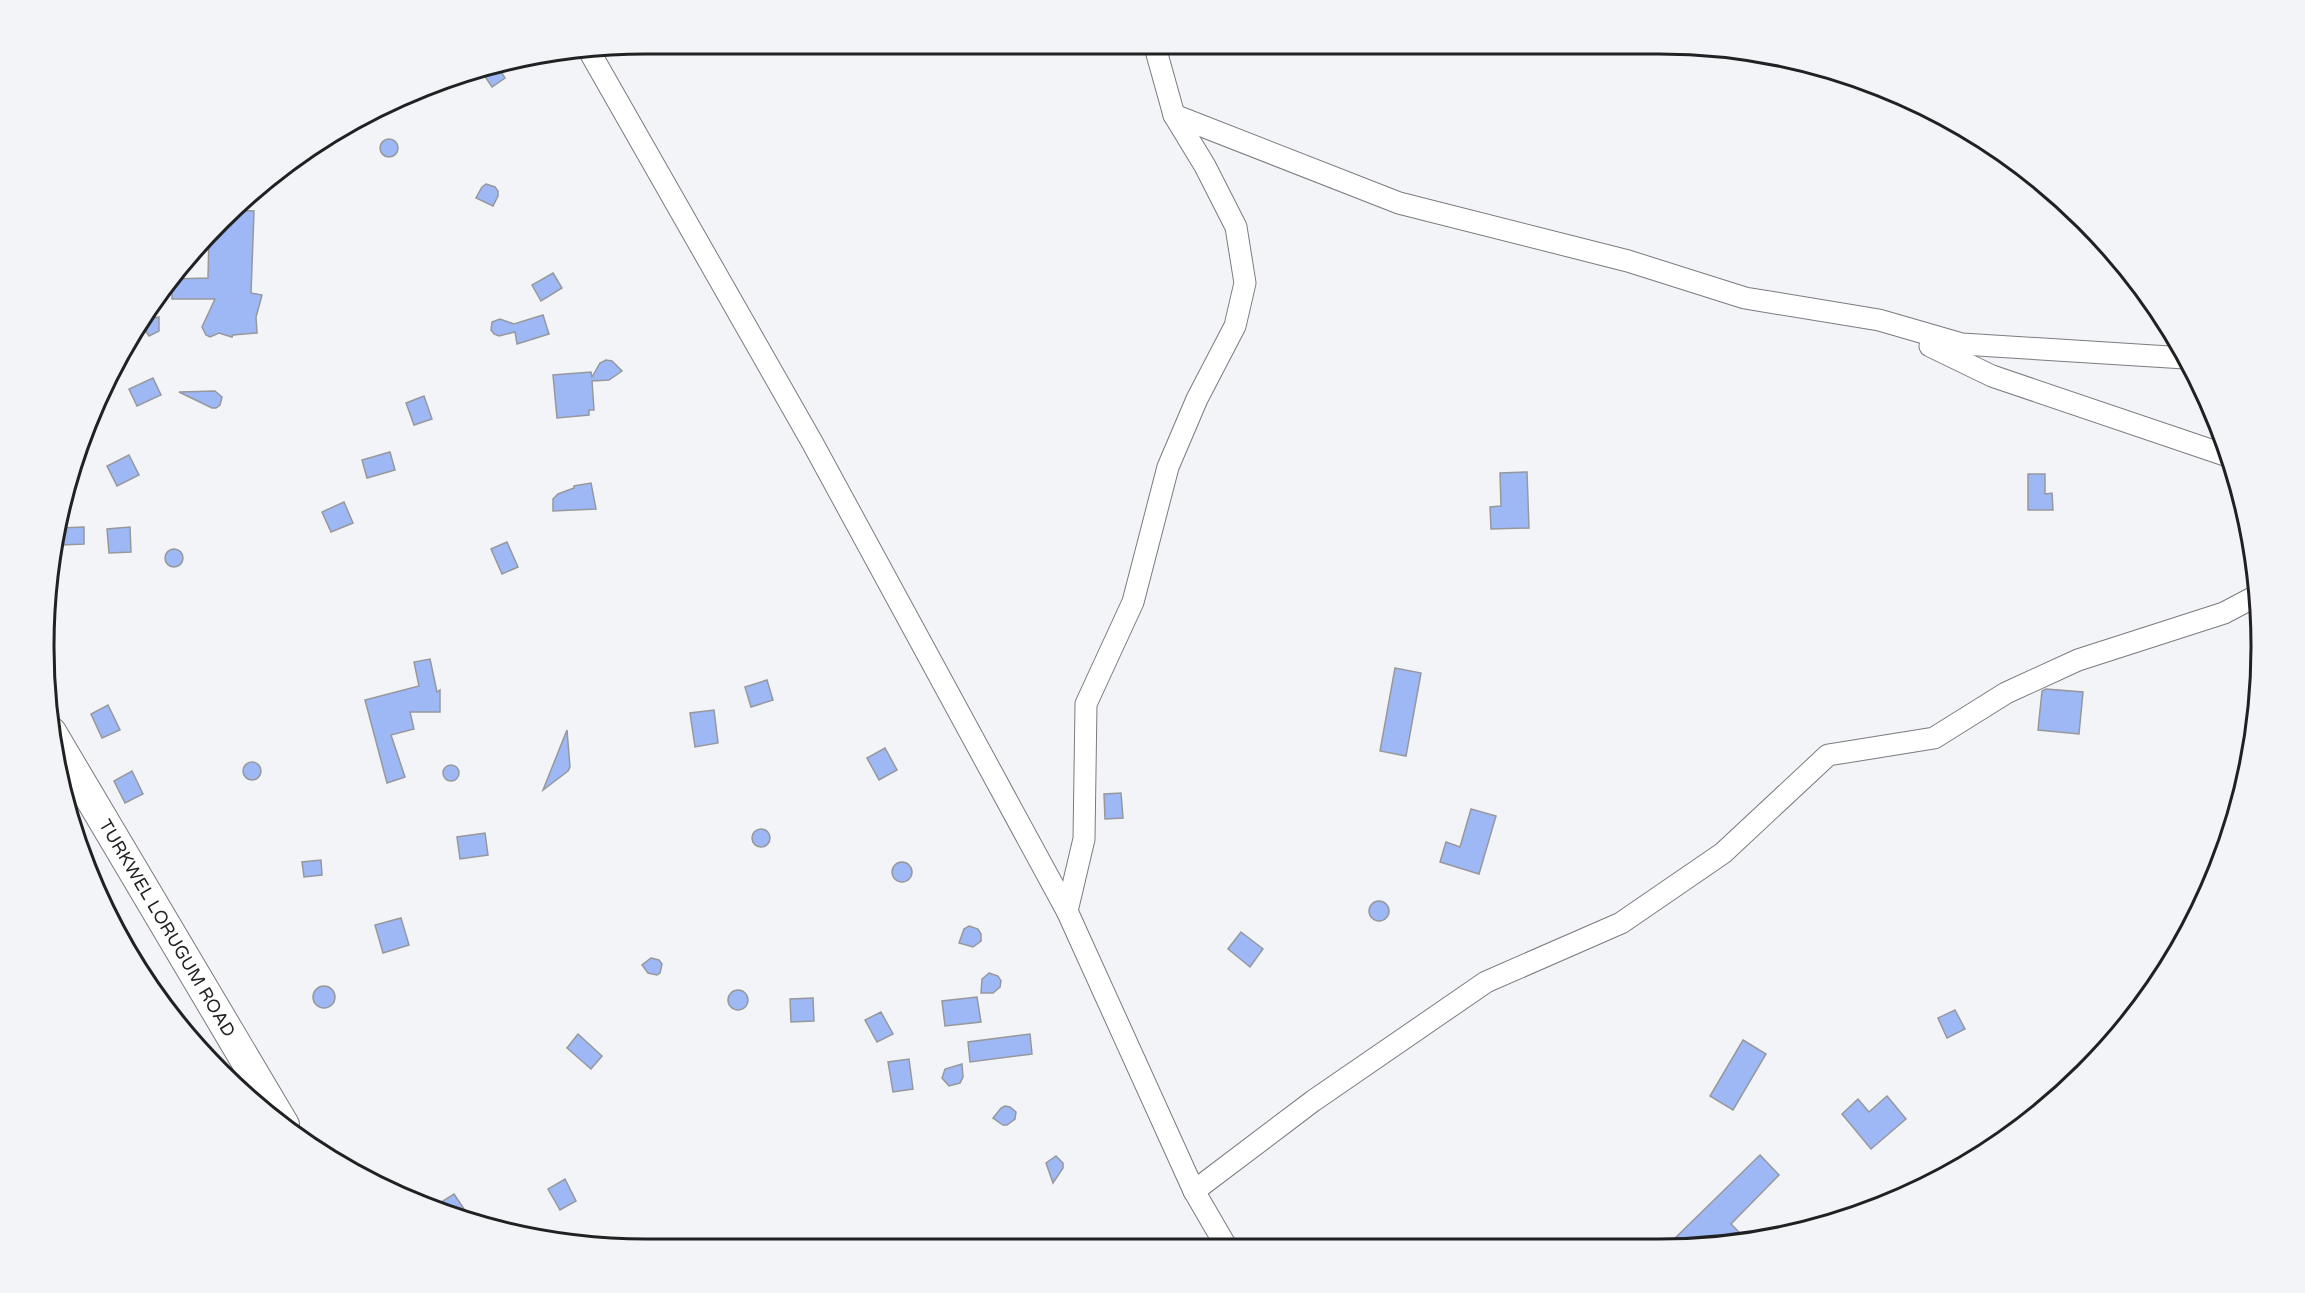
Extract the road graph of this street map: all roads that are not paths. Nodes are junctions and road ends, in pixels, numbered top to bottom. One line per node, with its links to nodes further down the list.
1 (1157, 54): 3 (street)
2 (592, 57): 9 (street)
3 (1174, 115): 4 (street); 9 (street)
4 (1879, 320): 5 (street); 6 (street)
5 (2176, 357)
6 (2219, 453)
7 (2249, 600): 11 (street)
8 (64, 753): 10 (main road, TURKWEL LORUGUM ROAD)
9 (1067, 911): 11 (street)
10 (273, 1106)
11 (1194, 1191): 12 (street)
12 (1222, 1239)

